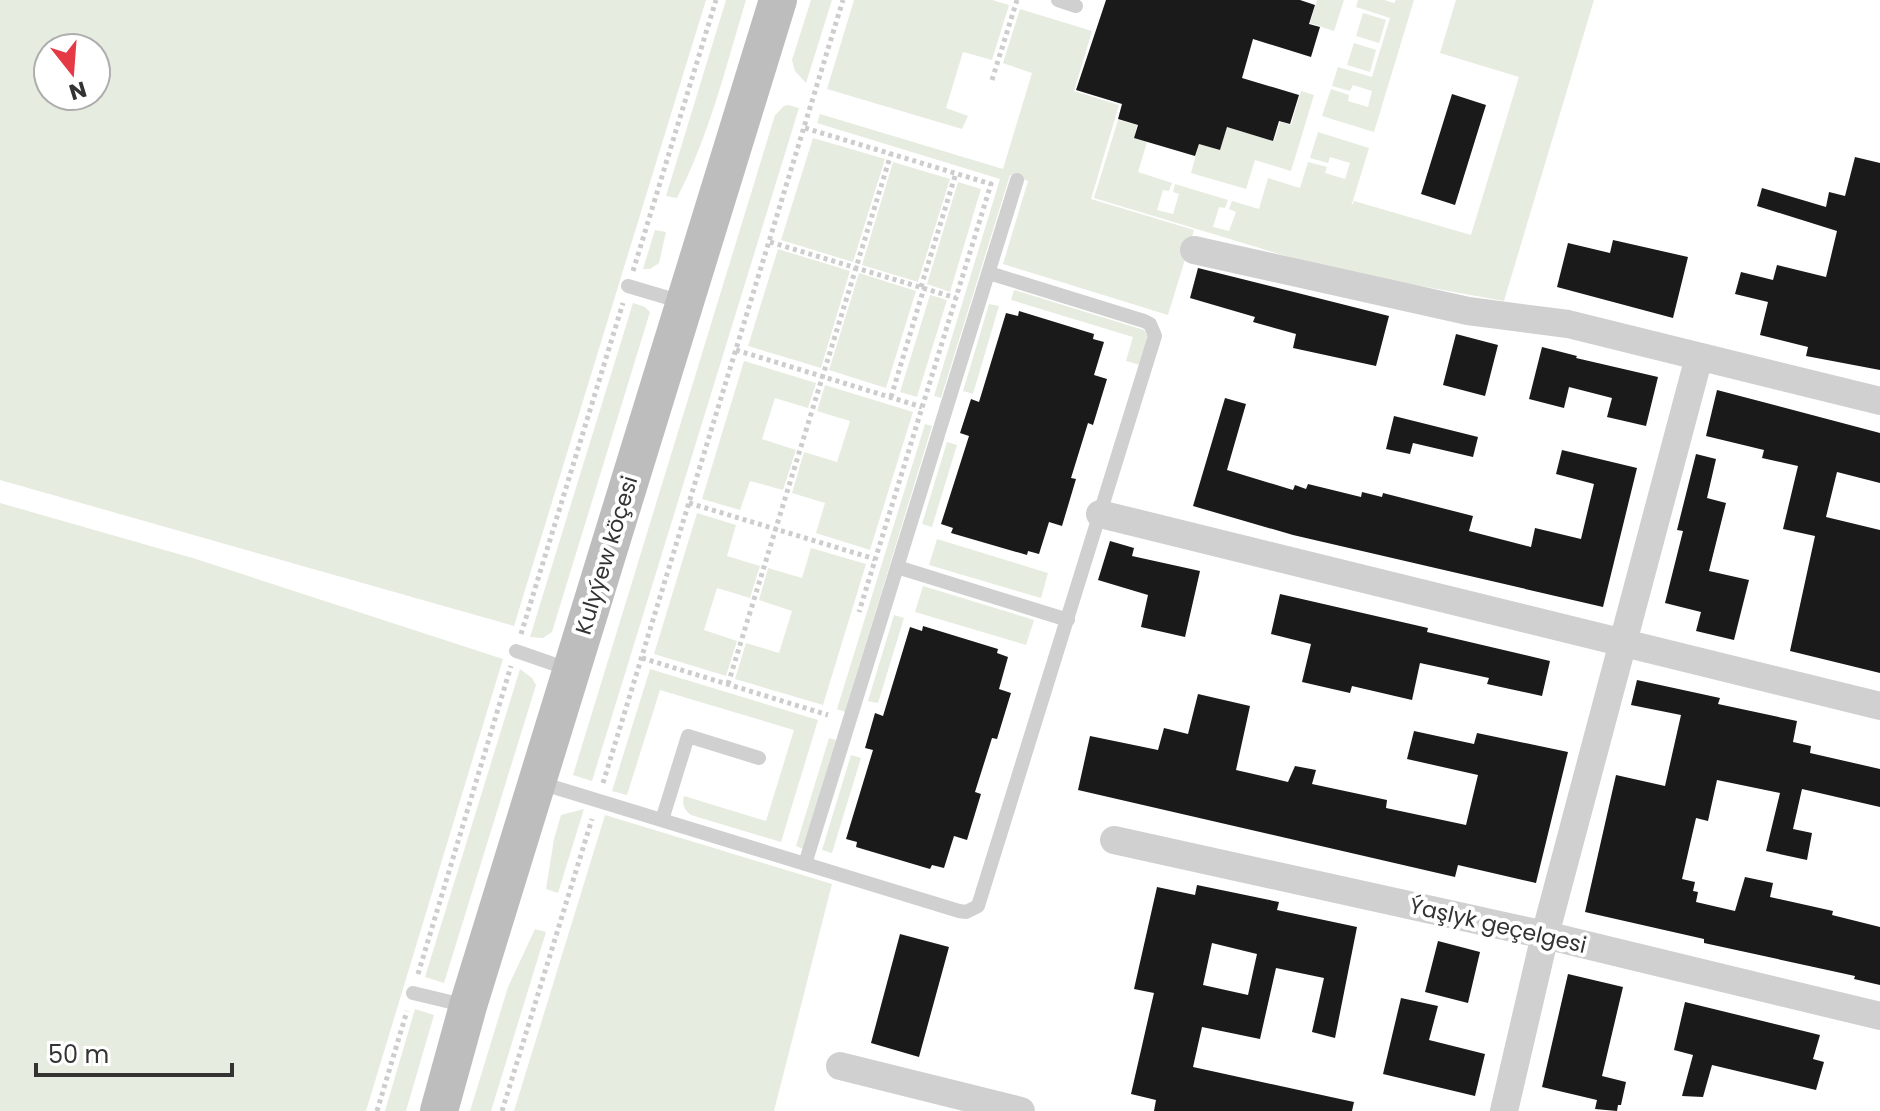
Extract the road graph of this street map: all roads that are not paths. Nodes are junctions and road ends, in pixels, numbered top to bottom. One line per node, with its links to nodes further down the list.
1 (778, 0): 8 (street, Kulyýew köçesi)
2 (1058, 0): 3 (lane)
3 (1076, 6)
4 (1017, 180): 6 (lane)
5 (1194, 250): 9 (street)
6 (989, 273): 11 (lane); 12 (lane)
7 (628, 286): 8 (lane)
8 (684, 302): 16 (street, Kulyýew köçesi)
9 (1699, 357): 10 (street); 14 (street)
10 (1880, 401)
11 (1100, 514): 13 (lane); 14 (street)
12 (897, 567): 13 (lane); 22 (lane)
13 (1068, 620): 22 (lane)
14 (1622, 643): 17 (street); 23 (street)
15 (516, 651): 16 (lane)
16 (571, 670): 19 (street, Kulyýew köçesi)
17 (1880, 706)
18 (759, 758): 20 (lane)
19 (536, 782): 20 (lane); 25 (street, Kulyýew köçesi)
20 (662, 820): 22 (lane)
21 (1114, 840): 23 (street, Ýaşlyk geçelgesi)
22 (805, 864)
23 (1545, 935): 26 (street, Ýaşlyk geçelgesi); 30 (street)
24 (413, 993): 25 (lane)
25 (468, 1006): 28 (street, Kulyýew köçesi)
26 (1880, 1016)
27 (840, 1066): 29 (street)
28 (439, 1111)
29 (1021, 1111)
30 (1504, 1111)

